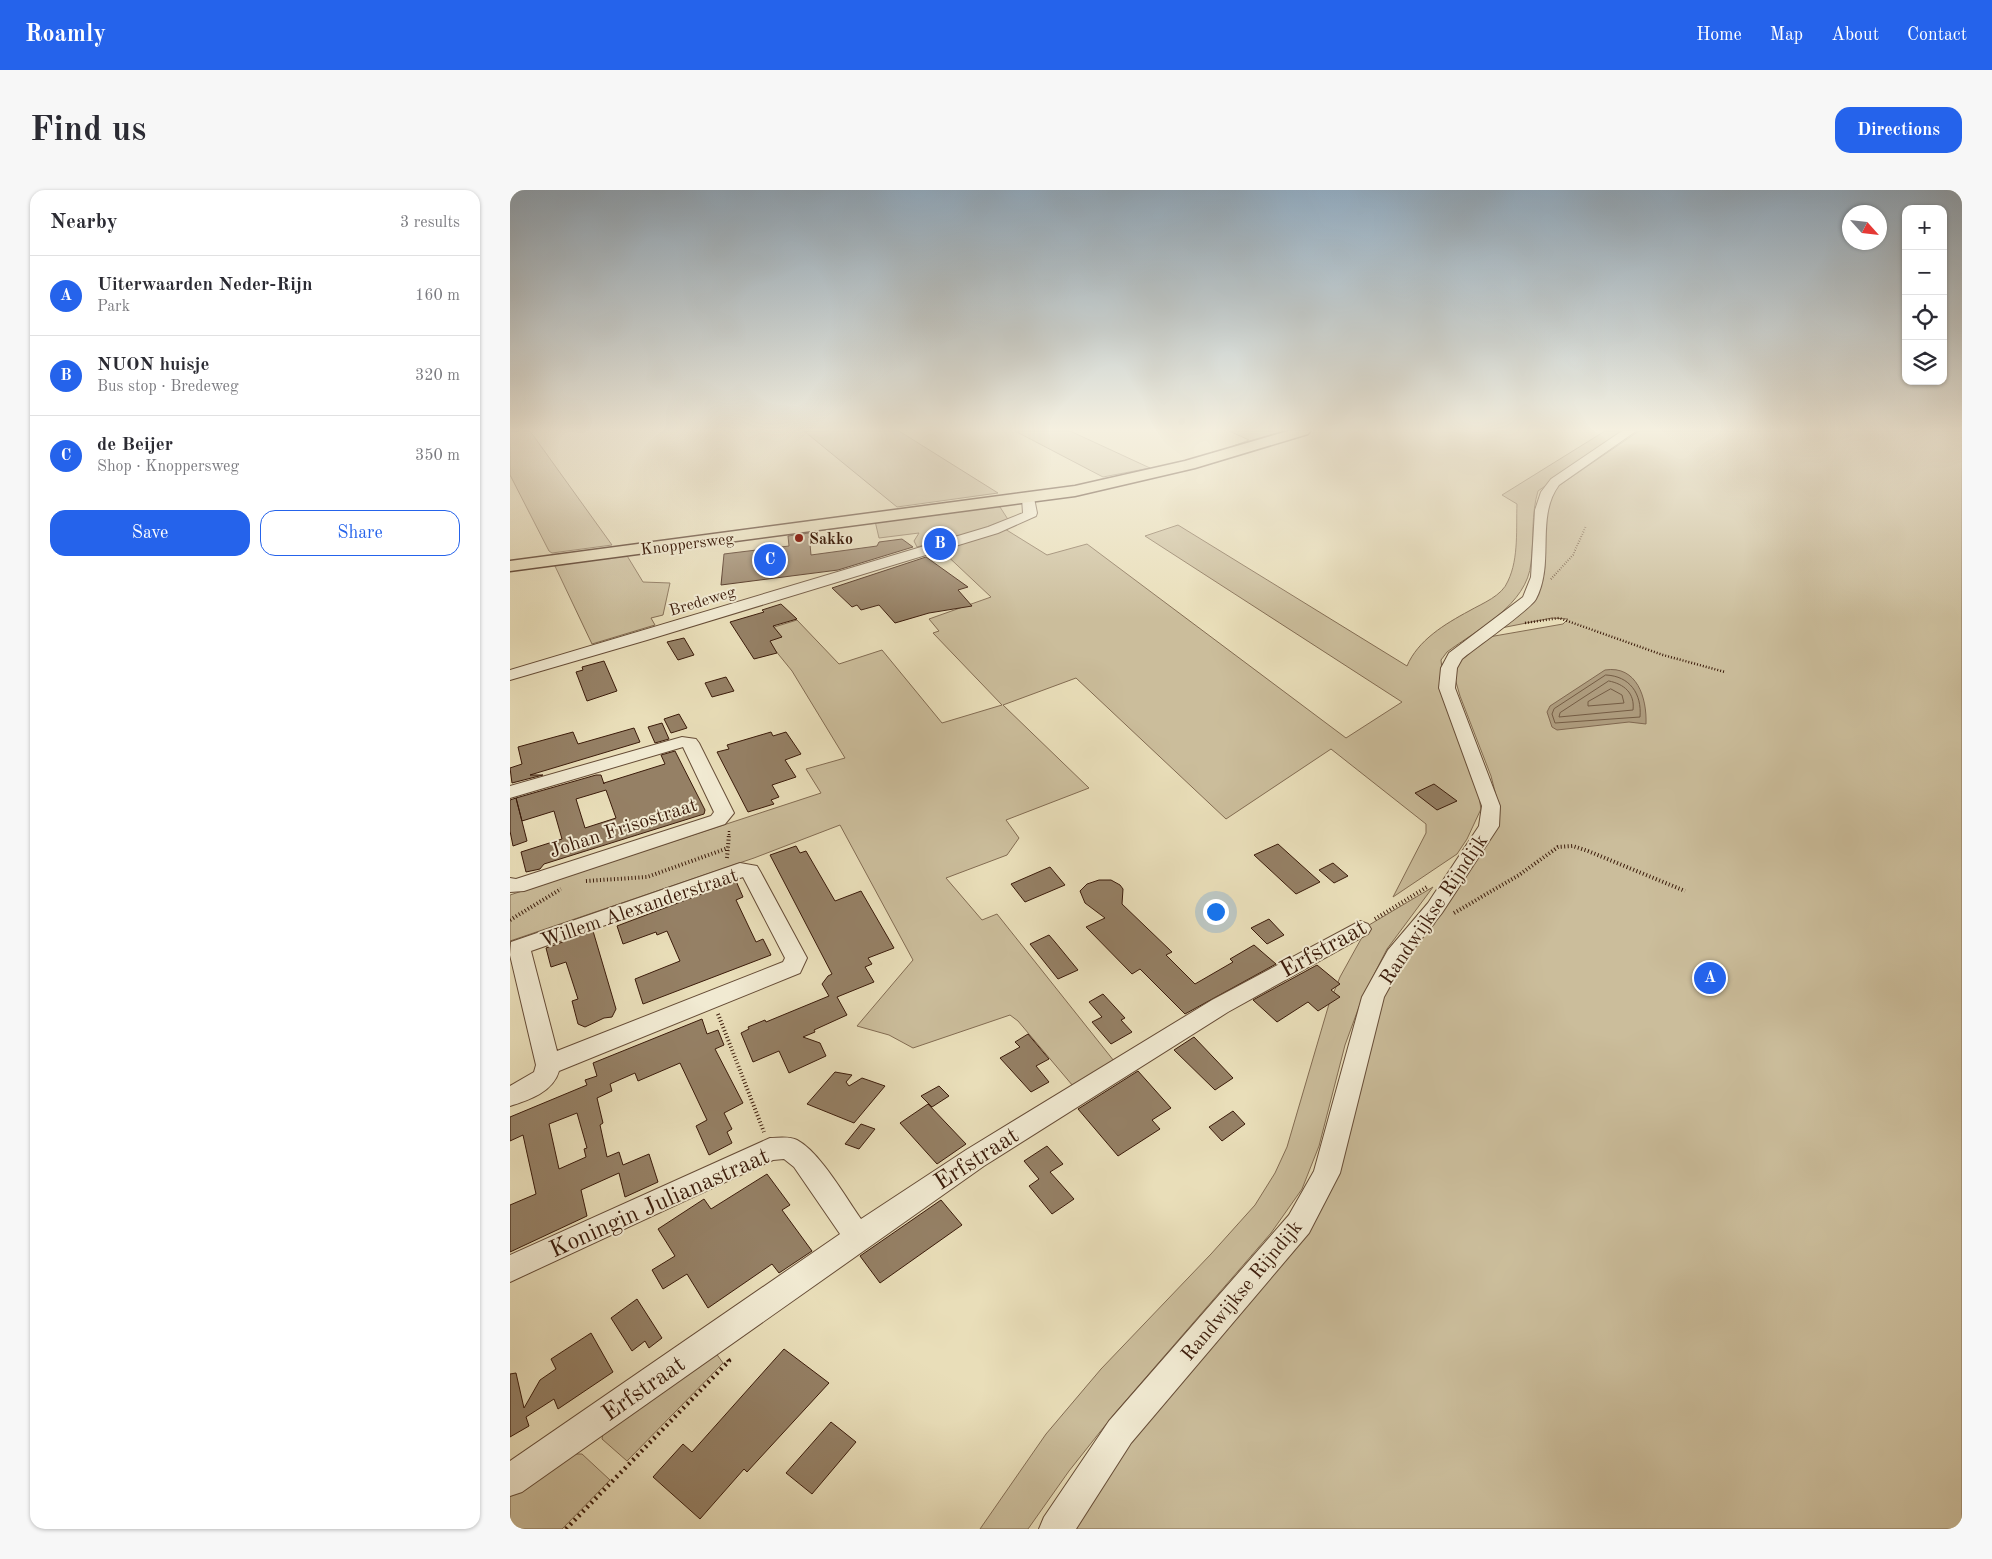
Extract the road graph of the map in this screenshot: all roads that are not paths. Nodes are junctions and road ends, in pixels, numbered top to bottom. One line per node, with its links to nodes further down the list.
1 (1054, 493): 3 (main road, Knoppersweg)
2 (1547, 493): 14 (street, Randwijkse Rijndijk)
3 (1028, 498): 4 (main road, Knoppersweg); 5 (street, Bredeweg)
4 (510, 566)
5 (510, 675)
6 (510, 792): 7 (street, Johan Frisostraat)
7 (510, 885)
8 (1360, 929): 11 (street, Erfstraat)
9 (548, 1065): 9 (street, Willem Alexanderstraat); 10 (street)
10 (510, 1096)
11 (858, 1237): 12 (street, Koningin Julianastraat); 13 (street, Erfstraat)
12 (510, 1269)
13 (510, 1480)
14 (1056, 1529)

